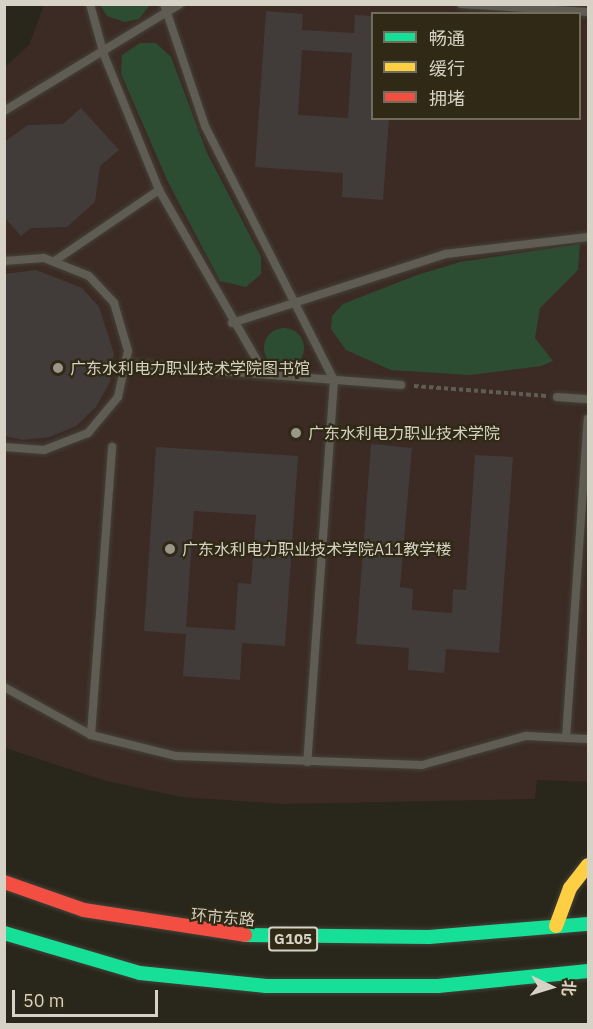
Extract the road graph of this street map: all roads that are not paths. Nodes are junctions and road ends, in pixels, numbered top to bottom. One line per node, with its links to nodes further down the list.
1 (90, 4): 7 (lane)
2 (164, 4): 6 (lane)
3 (180, 4): 6 (lane)
4 (461, 4): 5 (lane)
5 (588, 12)
6 (167, 16): 7 (lane); 13 (lane)
7 (104, 55): 8 (lane); 9 (lane)
8 (4, 111)
9 (159, 190): 12 (lane); 14 (lane)
10 (588, 237): 13 (lane)
11 (5, 260): 12 (lane)
12 (56, 260): 15 (lane)
13 (293, 301): 14 (lane); 17 (lane)
14 (232, 323): 16 (lane)
15 (128, 364): 16 (lane); 22 (lane)
16 (265, 374): 17 (lane)
17 (334, 380): 18 (lane); 28 (lane)
18 (401, 385)
19 (557, 397): 20 (lane)
20 (588, 399)
21 (588, 419): 26 (lane)
22 (4, 447)
23 (112, 447): 25 (lane)
24 (4, 687): 25 (lane)
25 (91, 735): 28 (lane)
26 (566, 738): 27 (lane); 28 (lane)
27 (588, 740)
28 (307, 762)
29 (588, 866): 32 (highway)
30 (4, 882): 32 (highway, 环市东路 / G105)
31 (588, 924): 32 (highway, 环市东路 / G105)
32 (556, 926)
33 (4, 933): 34 (highway)
34 (588, 971)

